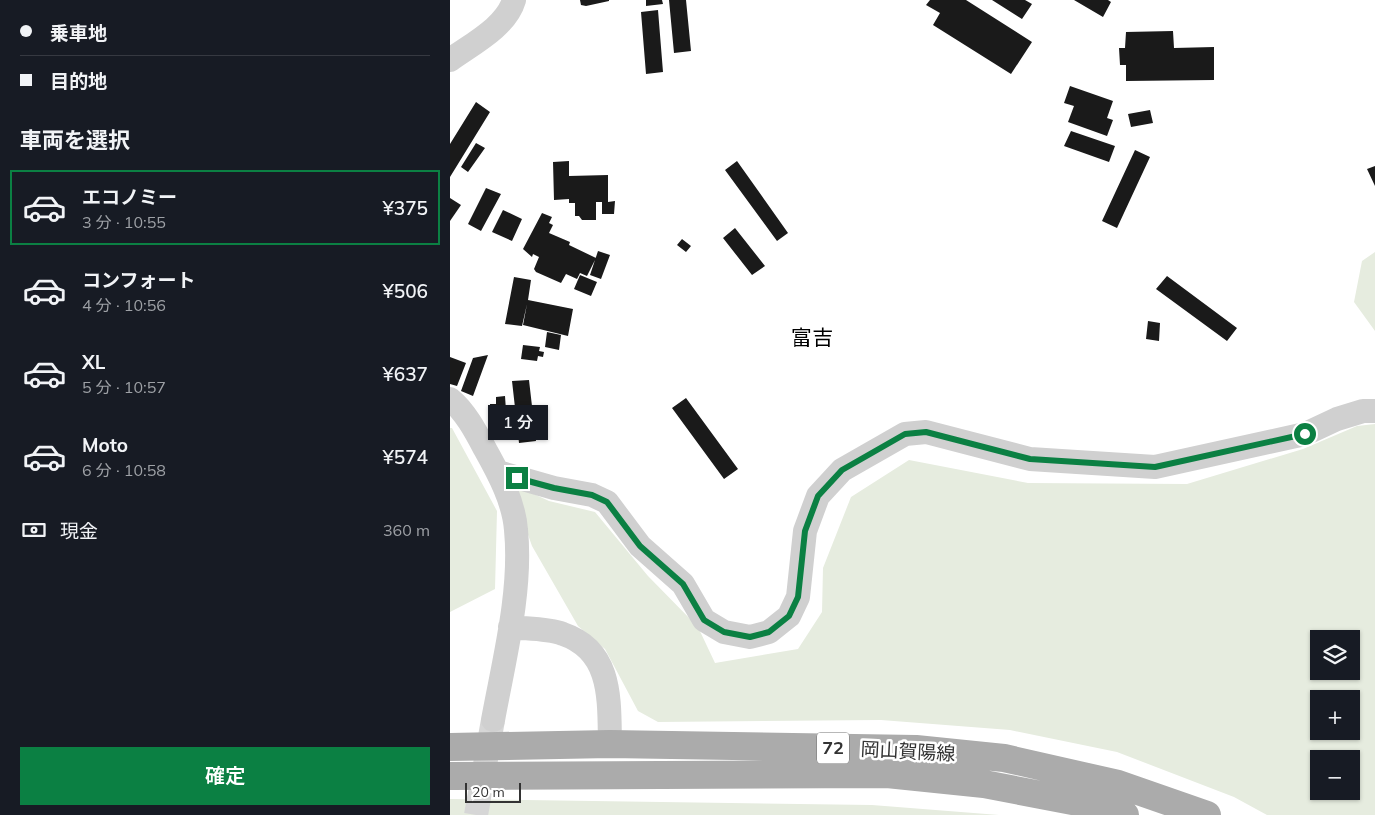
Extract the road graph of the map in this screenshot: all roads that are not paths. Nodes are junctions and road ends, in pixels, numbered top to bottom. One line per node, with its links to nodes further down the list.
1 (514, 0): 2 (street)
2 (450, 60)
3 (452, 403): 5 (street)
4 (1375, 411): 5 (street)
5 (498, 472): 6 (street)
6 (510, 627): 7 (street); 8 (street)
7 (494, 720)
8 (610, 744): 9 (main road, 岡山賀陽線 / 72); 12 (main road, 岡山賀陽線 / 72)
9 (450, 747)
10 (450, 776): 11 (main road, 岡山賀陽線 / 72)
11 (1125, 815)
12 (1207, 815)

